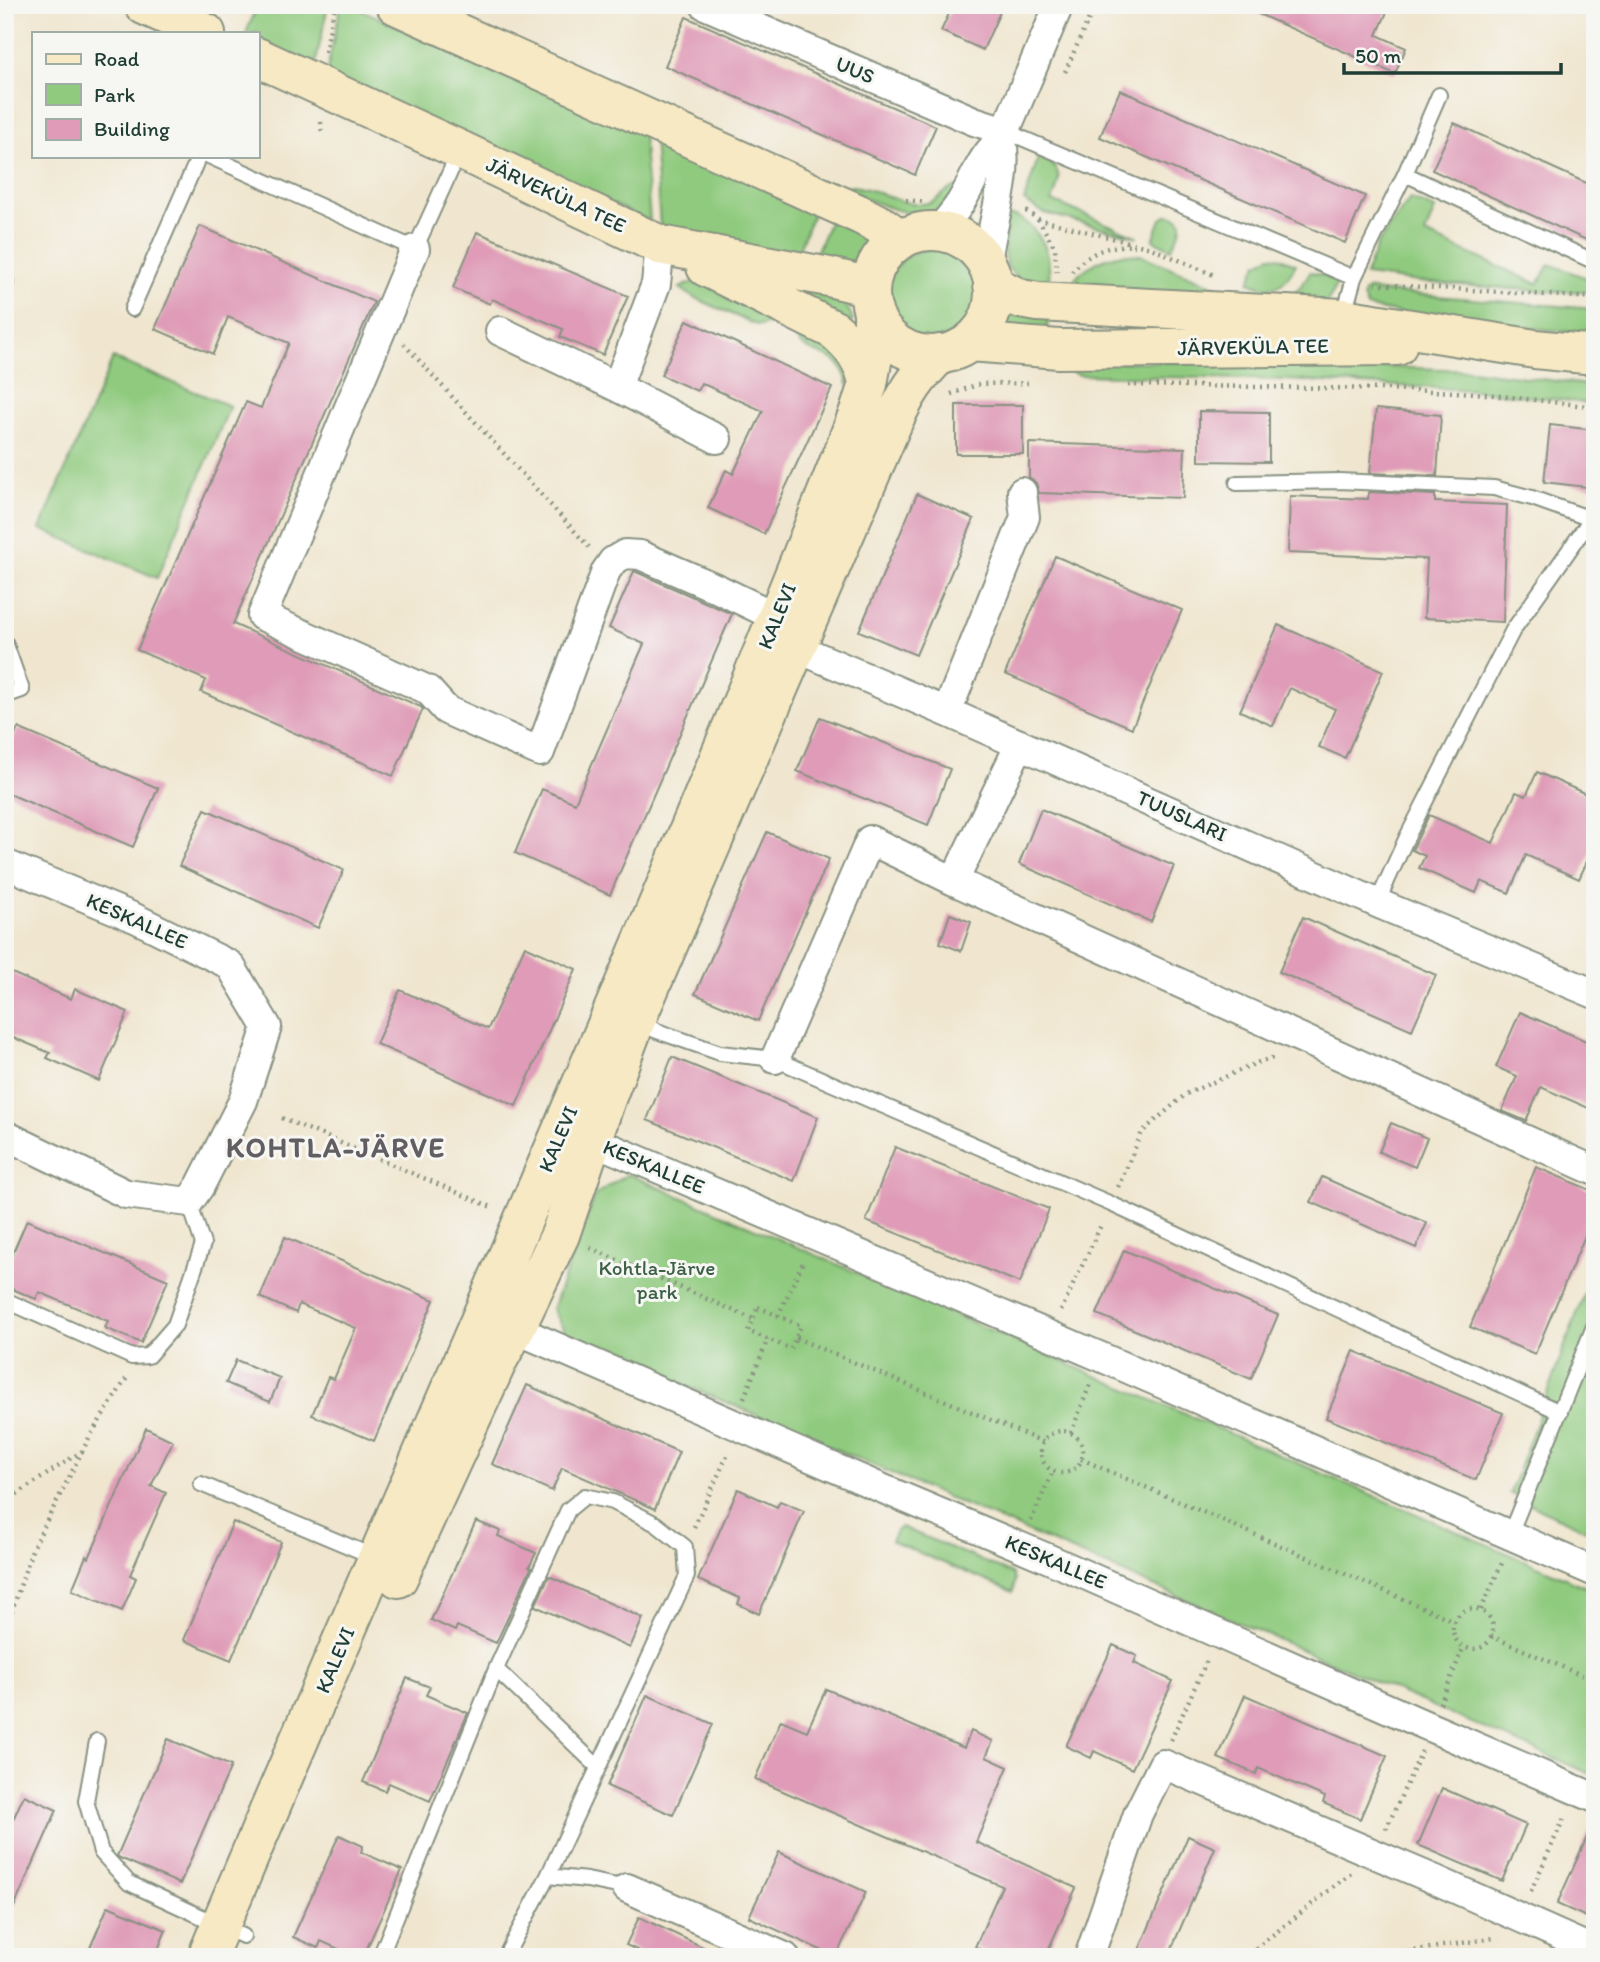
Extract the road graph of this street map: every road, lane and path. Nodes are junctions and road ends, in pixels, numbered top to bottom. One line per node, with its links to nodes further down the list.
1 (144, 5): 6 (main road)
2 (396, 5): 19 (main road)
3 (705, 5): 10 (street, UUS)
4 (1059, 5): 10 (street)
5 (1095, 5): 8 (path)
6 (204, 32)
7 (259, 58): 11 (main road, JÄRVEKÜLA TEE)
8 (1062, 78)
9 (1439, 95): 14 (lane)
10 (1003, 135): 15 (street); 17 (street); 25 (lane)
11 (460, 150): 20 (main road, JÄRVEKÜLA TEE); 22 (lane)
12 (198, 158): 30 (lane)
13 (213, 158): 22 (lane)
14 (1405, 174): 23 (lane); 25 (lane)
15 (970, 185): 16 (path); 18 (street)
16 (895, 194)
17 (999, 197): 21 (path); 24 (street)
18 (939, 231): 19 (main road); 24 (main road)
19 (901, 239): 28 (main road)
20 (660, 245): 28 (main road, JÄRVEKÜLA TEE); 36 (main road); 37 (street)
21 (1152, 248): 26 (path); 29 (path)
22 (415, 249): 31 (street)
23 (1595, 262)
24 (990, 275): 29 (main road, JÄRVEKÜLA TEE); 34 (main road)
25 (1354, 278): 27 (path); 33 (lane)
26 (1226, 280)
27 (1595, 298)
28 (871, 299): 34 (main road); 36 (main road, KALEVI)
29 (1057, 304): 33 (main road, JÄRVEKÜLA TEE)
30 (132, 309)
31 (385, 323): 42 (path); 42 (street)
32 (500, 331): 37 (street)
33 (1343, 332): 34 (main road, JÄRVEKÜLA TEE); 35 (main road, JÄRVEKÜLA TEE)
34 (955, 348): 43 (main road, KALEVI)
35 (1595, 355)
36 (868, 384): 43 (main road, KALEVI)
37 (617, 387): 38 (street)
38 (717, 439)
39 (1237, 483): 41 (lane)
40 (1022, 492): 46 (street)
41 (1593, 520): 50 (lane)
42 (609, 568): 43 (street, TUUSLARI)
43 (786, 633): 46 (street, TUUSLARI); 52 (main road, KALEVI); 57 (main road, KALEVI)
44 (5, 642): 45 (lane)
45 (5, 696)
46 (947, 712): 47 (street, TUUSLARI)
47 (1020, 744): 49 (street); 50 (street, TUUSLARI)
48 (5, 864): 59 (street, KESKALLEE)
49 (954, 881): 53 (street); 54 (street)
50 (1377, 902): 51 (street, TUUSLARI)
51 (1595, 994)
52 (636, 1020): 54 (lane); 57 (main road, KALEVI)
53 (1318, 1046): 58 (street); 60 (path)
54 (775, 1059): 60 (lane)
55 (282, 1118): 61 (path)
56 (5, 1135): 59 (street)
57 (577, 1135): 61 (main road, KALEVI); 62 (street, KESKALLEE); 69 (main road, KALEVI)
58 (1595, 1171)
59 (189, 1202): 72 (lane)
60 (1111, 1204): 67 (path); 74 (lane)
61 (507, 1228): 69 (street); 86 (main road, KALEVI)
62 (815, 1235): 65 (path); 73 (street, KESKALLEE)
63 (584, 1245): 66 (path)
64 (5, 1300): 72 (lane)
65 (778, 1316): 66 (path); 70 (path)
66 (753, 1320): 71 (path)
67 (1056, 1321)
68 (1595, 1324): 74 (lane)
69 (515, 1329): 75 (street, KESKALLEE); 86 (main road, KALEVI)
70 (796, 1338): 71 (path); 77 (path)
71 (768, 1339): 75 (path)
72 (148, 1356): 78 (path)
73 (1101, 1357): 76 (path); 84 (street, KESKALLEE)
74 (1559, 1412): 84 (lane)
75 (740, 1426): 85 (path); 98 (street, KESKALLEE)
76 (1071, 1433): 77 (path); 79 (path)
77 (1043, 1443): 80 (path)
78 (83, 1451): 82 (path); 90 (path)
79 (1081, 1459): 80 (path); 89 (path)
80 (1053, 1471): 83 (path)
81 (201, 1484): 86 (lane)
82 (5, 1502)
83 (1026, 1531)
84 (1510, 1534): 87 (street, KESKALLEE); 88 (path)
85 (685, 1547): 93 (lane); 97 (lane)
86 (390, 1564): 102 (main road, KALEVI)
87 (1595, 1572)
88 (1481, 1610): 89 (path); 91 (path)
89 (1454, 1622): 91 (path)
90 (5, 1632)
91 (1491, 1636): 94 (path)
92 (1212, 1648): 96 (path)
93 (496, 1669): 97 (lane); 105 (lane)
94 (1595, 1681)
95 (97, 1741): 102 (lane)
96 (1163, 1764): 99 (street); 108 (street)
97 (598, 1768): 100 (lane)
98 (1595, 1798)
99 (1374, 1854): 104 (street); 109 (path)
100 (548, 1876): 101 (lane); 106 (lane)
101 (627, 1888): 107 (street)
102 (227, 1944)
103 (1436, 1946): 110 (path)
104 (1595, 1951)
105 (380, 1957)
106 (505, 1957)
107 (785, 1957)
108 (1089, 1957)
109 (1245, 1957)
110 (1373, 1957)

